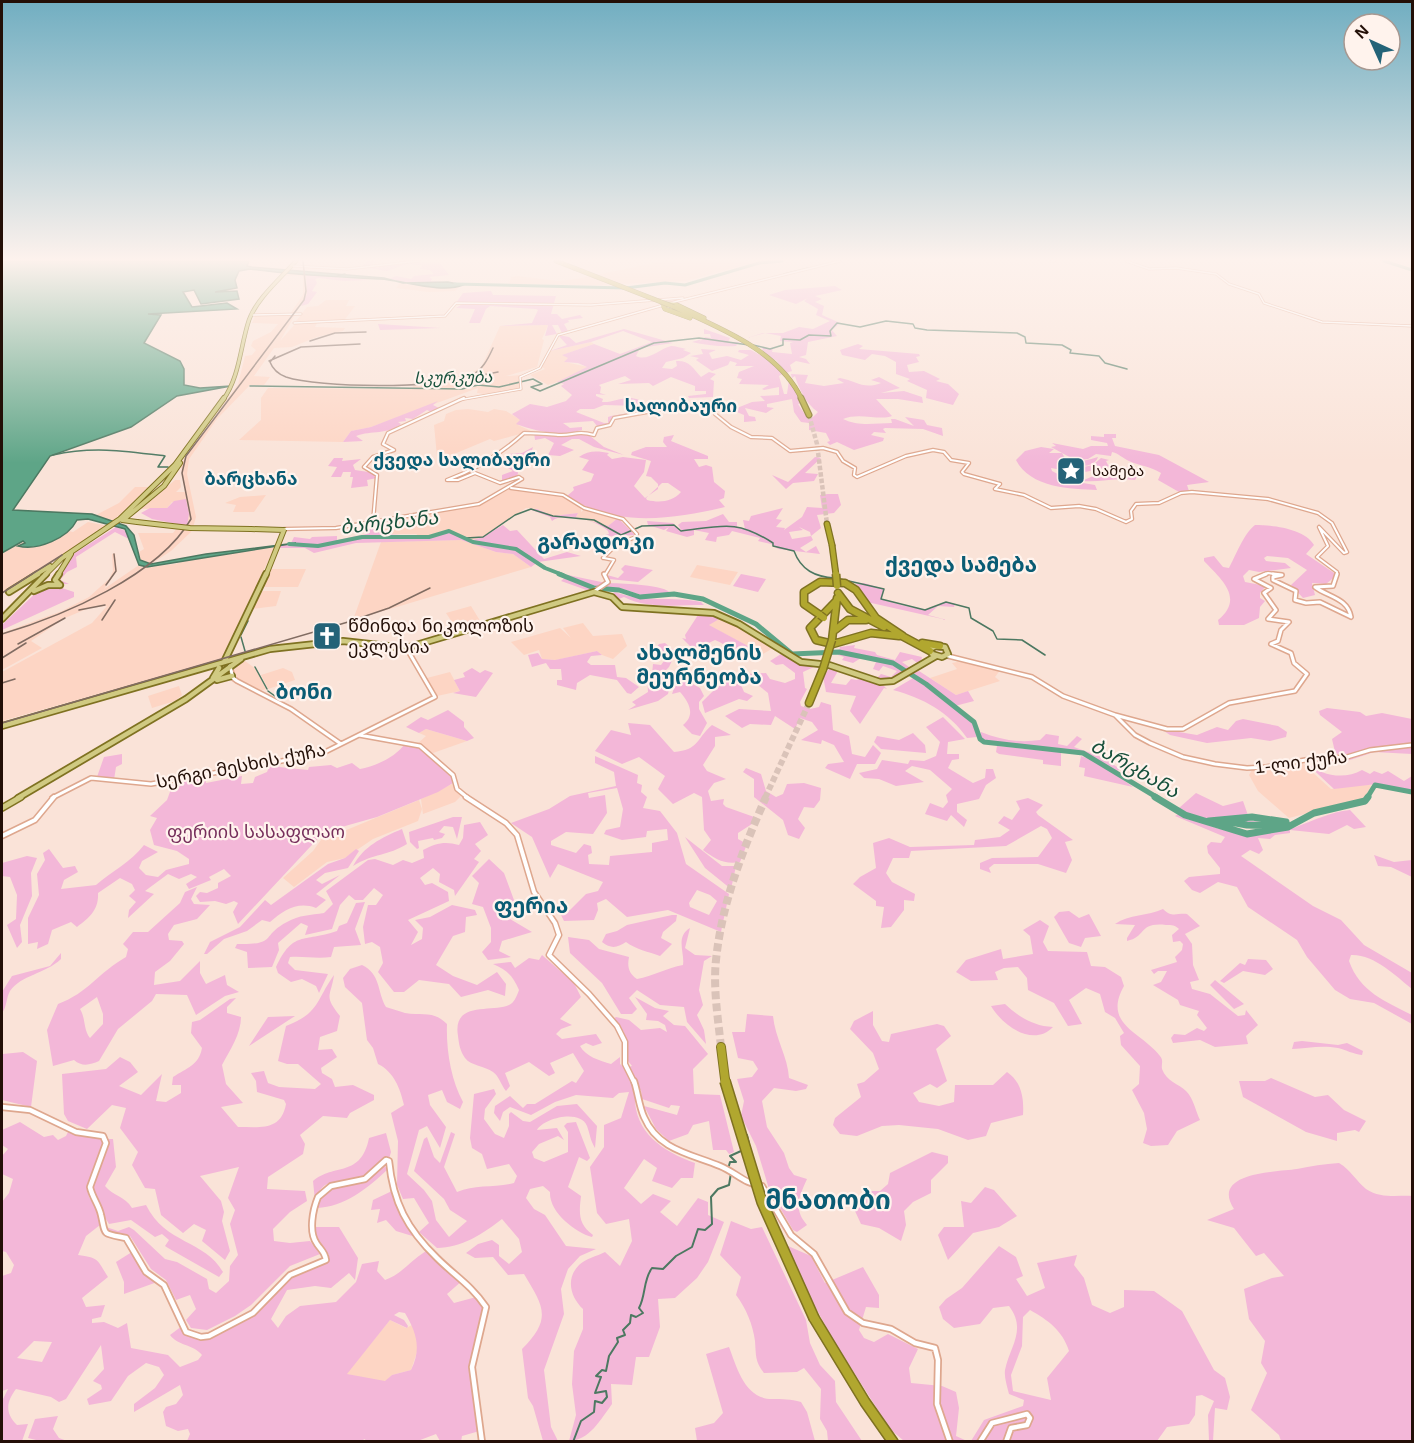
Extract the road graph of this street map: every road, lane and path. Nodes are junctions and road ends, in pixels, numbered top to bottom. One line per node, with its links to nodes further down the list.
1 (249, 328): 4 (main road)
2 (581, 328): 12 (street)
3 (720, 328): 5 (highway)
4 (248, 334): 7 (main road); 8 (main road)
5 (809, 415)
6 (509, 488): 12 (street); 19 (street); 38 (street)
7 (150, 489): 8 (main road); 10 (main road)
8 (160, 490): 9 (main road)
9 (137, 509): 10 (main road); 11 (main road)
10 (119, 521): 11 (main road); 14 (main road)
11 (136, 522): 15 (main road, bridge)
12 (373, 522): 15 (street)
13 (827, 524): 21 (highway, bridge)
14 (107, 529): 16 (main road); 17 (main road)
15 (284, 529): 33 (main road)
16 (71, 554): 20 (main road); 20 (main road)
17 (62, 558): 18 (main road); 20 (main road)
18 (9, 592)
19 (595, 592): 28 (main road); 34 (main road)
20 (31, 593): 22 (main road)
21 (837, 596): 23 (highway); 24 (highway); 25 (highway)
22 (2, 620)
23 (879, 625): 24 (highway); 25 (highway)
24 (903, 636): 25 (highway); 26 (highway)
25 (833, 637): 37 (highway, bridge)
26 (912, 640): 27 (highway); 29 (highway)
27 (939, 646): 29 (main road); 30 (main road)
28 (407, 649): 31 (main road); 40 (street, სერგი მესხის ქუჩა)
29 (930, 652): 32 (main road); 34 (main road)
30 (948, 653): 32 (main road); 38 (street, 1-ლი ქუჩა)
31 (247, 656): 33 (main road); 33 (main road)
32 (936, 656): 34 (main road)
33 (221, 666): 35 (street); 36 (main road); 39 (main road); 39 (main road); 43 (main road)
34 (920, 668)
35 (232, 676): 36 (main road); 41 (street)
36 (207, 686): 43 (main road)
37 (809, 703)
38 (1115, 715): 42 (street, 1-ლი ქუჩა)
39 (2, 727)
40 (358, 735): 41 (street, სერგი მესხის ქუჩა); 49 (street)
41 (340, 744): 44 (street, სერგი მესხის ქუჩა)
42 (1413, 745)
43 (2, 807)
44 (2, 836)
45 (721, 1047): 48 (highway, bridge)
46 (2, 1107): 47 (street)
47 (482, 1442)
48 (893, 1442)
49 (950, 1442)
50 (980, 1442): 51 (street)
51 (1006, 1442)

